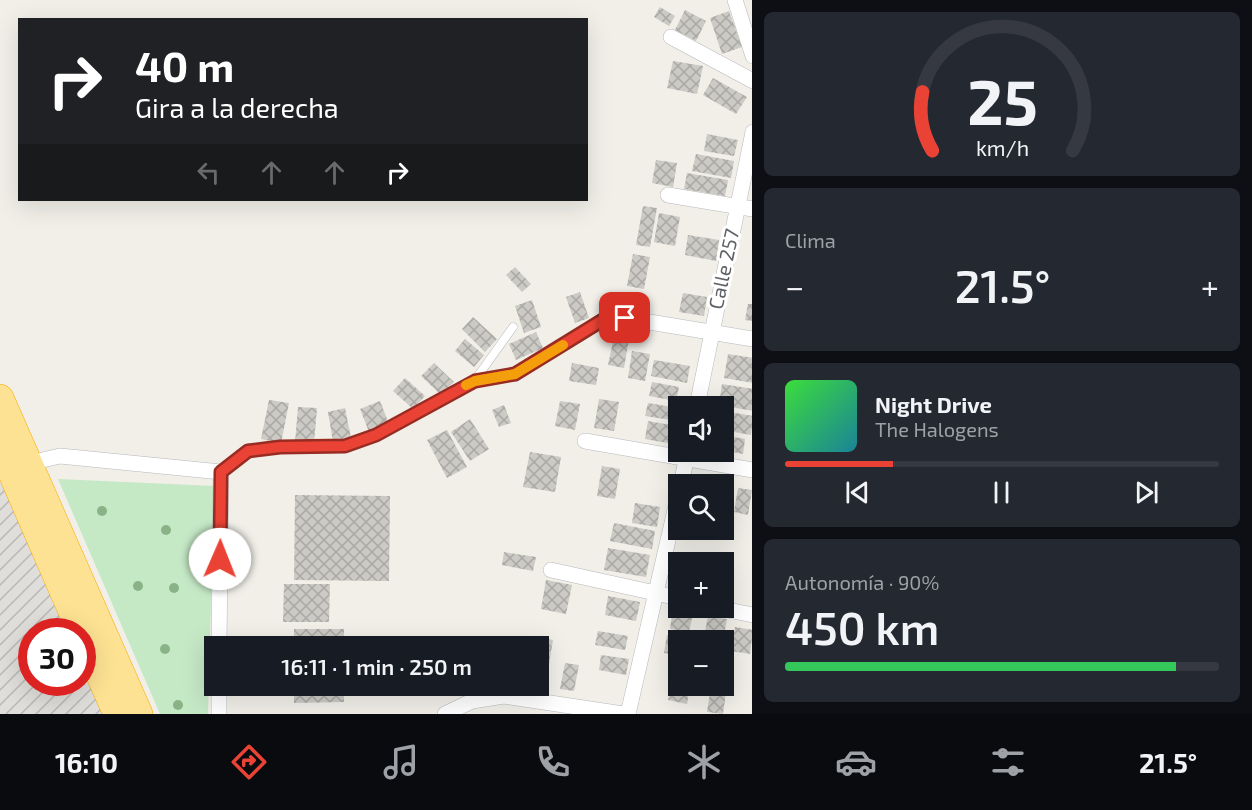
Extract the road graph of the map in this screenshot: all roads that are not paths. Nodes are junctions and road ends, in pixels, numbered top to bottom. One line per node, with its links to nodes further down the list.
1 (735, 0): 3 (street)
2 (671, 37): 4 (street)
3 (752, 53)
4 (752, 80)
5 (752, 142): 7 (street, Calle 257)
6 (668, 195): 7 (street)
7 (745, 208): 10 (street, Calle 257)
8 (625, 318): 10 (street); 12 (lane)
9 (513, 327): 12 (lane)
10 (711, 332): 11 (street); 13 (street, Calle 257)
11 (752, 339)
12 (475, 381): 21 (lane)
13 (699, 396)
14 (0, 398): 19 (highway)
15 (585, 441): 17 (street)
16 (0, 446): 28 (highway)
17 (668, 452)
18 (718, 462): 20 (street)
19 (29, 463): 21 (street); 33 (highway)
20 (752, 470)
21 (221, 472): 29 (street)
22 (669, 540): 24 (street)
23 (551, 570): 24 (street)
24 (657, 594): 25 (street); 37 (street)
25 (668, 596)
26 (734, 611): 27 (street)
27 (752, 615)
28 (75, 618)
29 (219, 636)
30 (96, 665): 32 (highway)
31 (219, 696): 34 (street)
32 (117, 714)
33 (139, 714)
34 (219, 714)
35 (445, 714): 36 (street)
36 (622, 714)
37 (628, 714)

